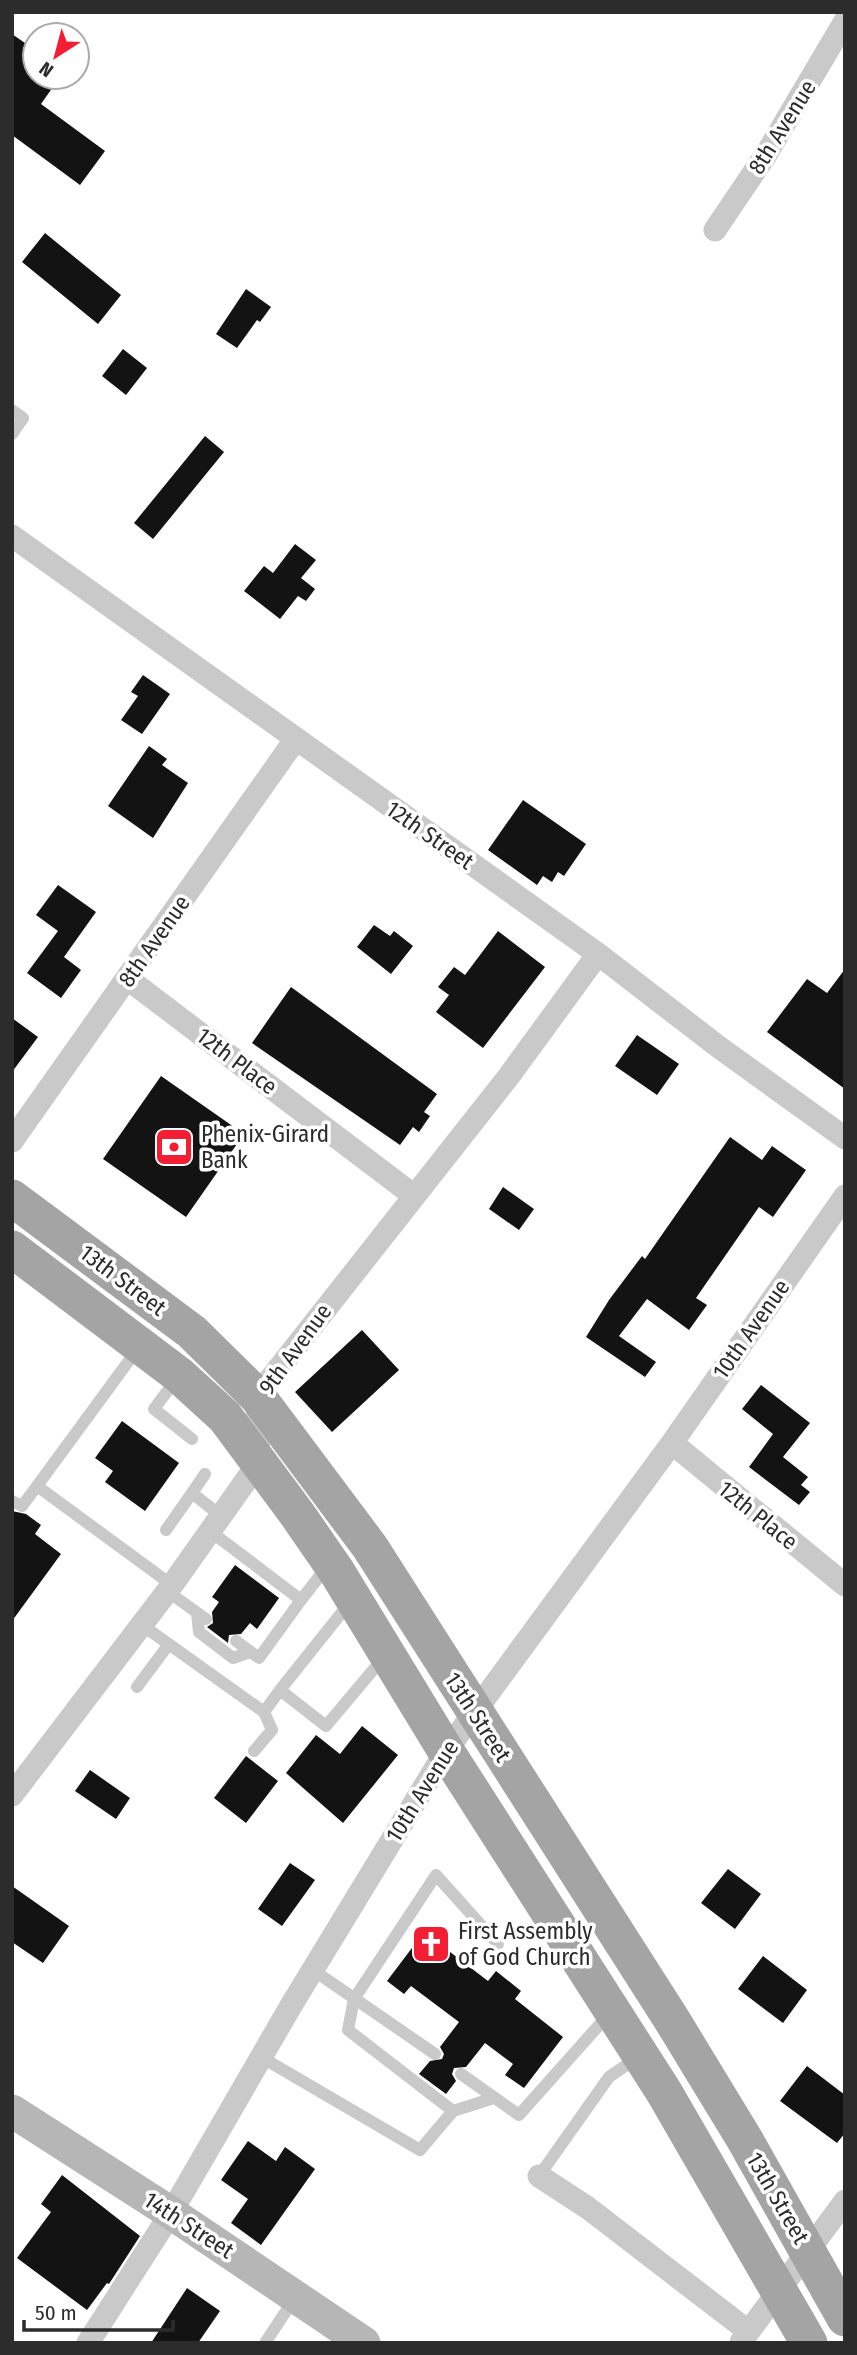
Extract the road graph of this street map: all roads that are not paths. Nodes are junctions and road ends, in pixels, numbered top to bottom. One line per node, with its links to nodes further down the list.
1 (845, 21): 2 (street, 8th Avenue)
2 (715, 230)
3 (12, 410): 4 (lane)
4 (12, 434)
5 (12, 536): 6 (street, 12th Street)
6 (295, 740): 7 (street, 12th Street); 8 (street, 8th Avenue)
7 (598, 954): 9 (street, 12th Street); 11 (street, 9th Avenue)
8 (128, 979): 10 (street, 8th Avenue); 11 (street, 12th Place)
9 (845, 1138)
10 (12, 1141)
11 (414, 1195): 17 (street, 9th Avenue)
12 (845, 1196): 19 (street, 10th Avenue)
13 (12, 1198): 17 (main road, 13th Street)
14 (12, 1250): 15 (main road, 13th Street)
15 (141, 1344): 16 (main road, 13th Street); 22 (lane)
16 (179, 1375): 18 (lane); 20 (main road, 13th Street)
17 (257, 1396): 20 (street, 9th Avenue); 40 (main road, 13th Street)
18 (191, 1439)
19 (672, 1443): 28 (street, 12th Place); 40 (street, 10th Avenue)
20 (259, 1462): 25 (street); 27 (main road, 13th Street)
21 (205, 1474): 23 (lane)
22 (37, 1486): 24 (lane); 29 (lane)
23 (191, 1493): 25 (lane); 26 (lane)
24 (12, 1501)
25 (216, 1523): 29 (street); 31 (lane)
26 (166, 1530)
27 (330, 1563): 30 (main road, 13th Street); 31 (lane)
28 (845, 1585)
29 (170, 1588): 32 (street); 35 (lane)
30 (353, 1599): 36 (main road, 13th Street); 38 (lane)
31 (300, 1600): 35 (lane)
32 (142, 1625): 34 (lane); 43 (street)
33 (236, 1641): 35 (lane)
34 (169, 1644): 37 (lane); 39 (lane)
35 (250, 1652)
36 (386, 1654): 38 (lane); 42 (main road, 13th Street)
37 (138, 1687)
38 (280, 1690): 39 (lane)
39 (264, 1712): 41 (lane)
40 (475, 1712): 42 (street, 10th Avenue); 58 (main road, 13th Street)
41 (254, 1751)
42 (446, 1751): 45 (street, 10th Avenue); 47 (main road, 13th Street)
43 (12, 1795)
44 (498, 1944): 46 (lane)
45 (313, 1970): 46 (lane); 50 (street, 10th Avenue)
46 (354, 1999): 48 (lane); 54 (lane)
47 (611, 2011): 49 (main road, 13th Street); 52 (lane)
48 (435, 2054)
49 (640, 2055): 55 (lane); 59 (main road, 13th Street)
50 (261, 2057): 54 (lane); 57 (street, 10th Avenue)
51 (461, 2074): 52 (lane)
52 (494, 2098): 54 (lane)
53 (12, 2111): 57 (street, 14th Street)
54 (453, 2112)
55 (539, 2176): 62 (street)
56 (845, 2201): 58 (street)
57 (171, 2213): 60 (street, 14th Street); 64 (street, 10th Avenue)
58 (808, 2251): 59 (street); 61 (main road, 13th Street)
59 (778, 2289): 62 (street); 66 (main road, 13th Street)
60 (296, 2296): 63 (street, 14th Street); 65 (lane)
61 (845, 2318)
62 (744, 2337)
63 (344, 2338)
64 (88, 2343)
65 (265, 2343)
66 (809, 2343)

